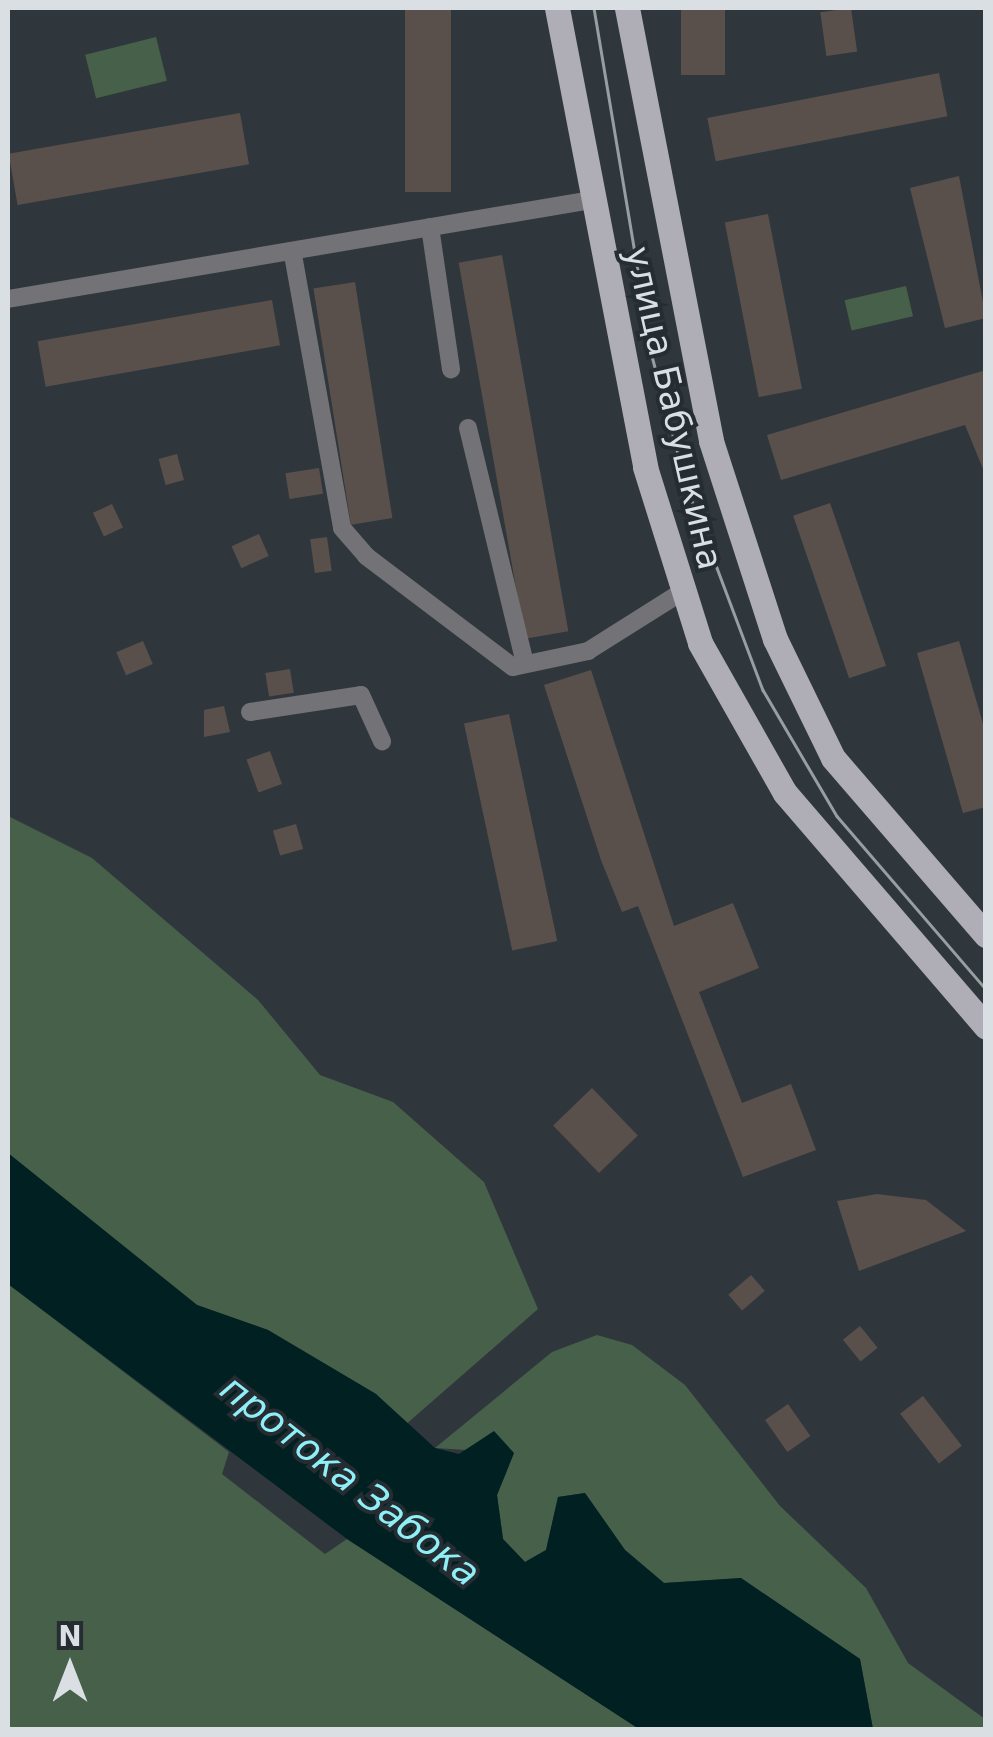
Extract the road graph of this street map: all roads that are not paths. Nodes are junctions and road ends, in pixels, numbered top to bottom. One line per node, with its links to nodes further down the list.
1 (557, 8): 3 (main road, улица Бабушкина)
2 (627, 8): 13 (main road, улица Бабушкина)
3 (591, 200): 4 (street); 9 (main road, улица Бабушкина)
4 (430, 227): 5 (street); 7 (street)
5 (294, 255): 6 (street); 10 (street)
6 (8, 299)
7 (451, 369)
8 (468, 428): 10 (street)
9 (680, 593): 10 (street); 14 (main road, улица Бабушкина)
10 (525, 664)
11 (250, 712): 12 (street)
12 (382, 742)
13 (986, 935)
14 (986, 1027)

